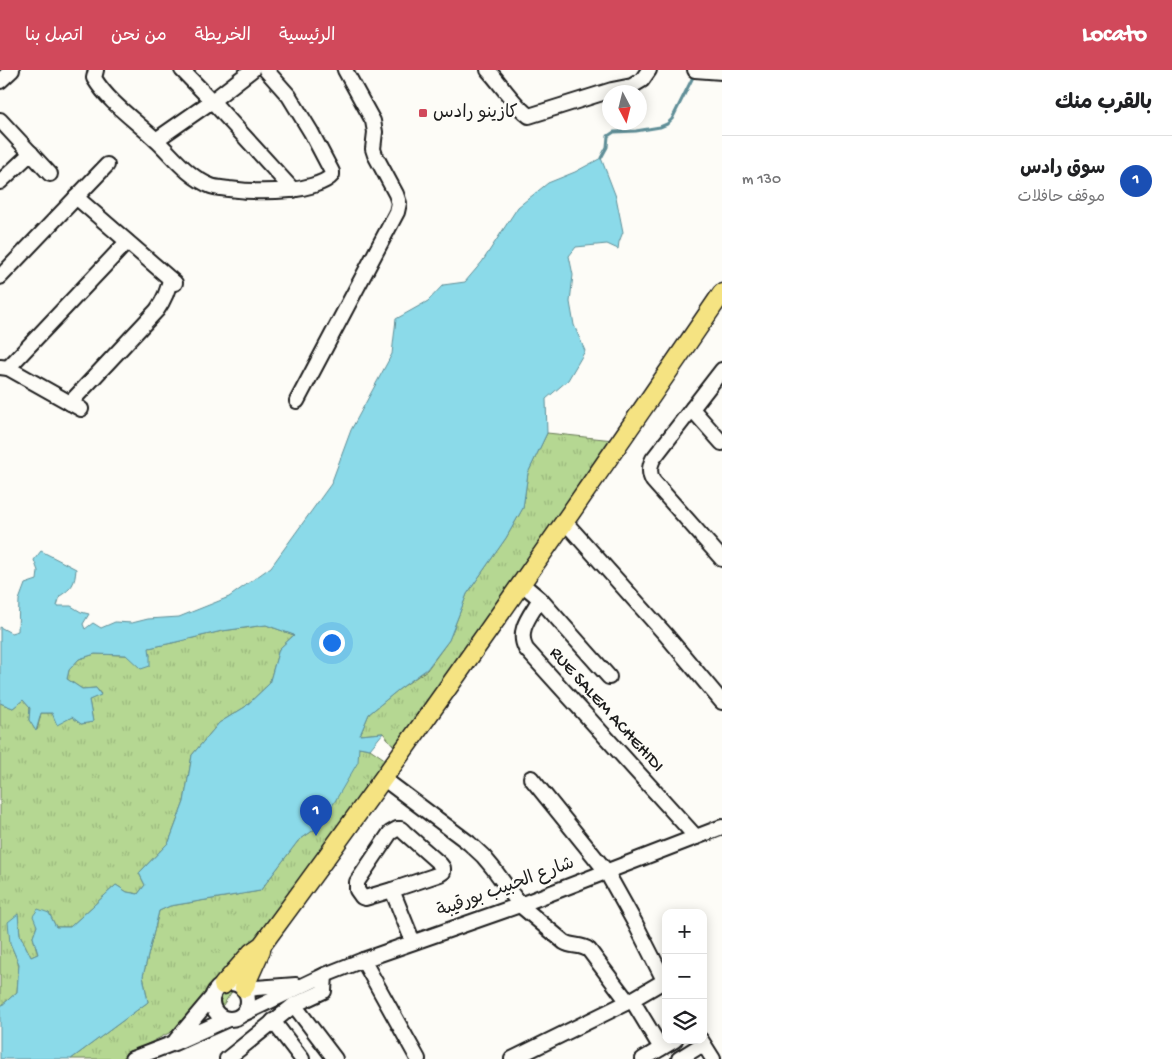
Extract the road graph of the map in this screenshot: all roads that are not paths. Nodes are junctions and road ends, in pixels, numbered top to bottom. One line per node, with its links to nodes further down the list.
1 (12, 70): 11 (street)
2 (96, 70): 14 (street)
3 (182, 70): 12 (street)
4 (252, 70): 12 (street)
5 (267, 70): 19 (street)
6 (345, 70): 26 (street)
7 (488, 70): 8 (street)
8 (649, 70)
9 (701, 71): 10 (street)
10 (722, 72)
11 (0, 81)
12 (212, 101): 14 (street); 19 (street)
13 (0, 120): 15 (street)
14 (156, 140): 19 (street)
15 (31, 153): 17 (street); 18 (street)
16 (107, 165): 20 (street)
17 (50, 174)
18 (0, 182)
19 (293, 190)
20 (76, 197): 21 (street); 22 (street)
21 (127, 242): 24 (street); 24 (street)
22 (0, 277)
23 (722, 293): 29 (main road)
24 (4, 368)
25 (722, 370): 27 (street)
26 (297, 401)
27 (692, 409): 28 (street); 30 (street)
28 (722, 443)
29 (565, 522): 31 (main road); 34 (street)
30 (722, 559)
31 (521, 583): 32 (street); 36 (main road)
32 (540, 599): 33 (street); 38 (street, RUE SALEM ACHEHIDI)
33 (609, 677)
34 (722, 702)
35 (531, 778): 39 (street)
36 (384, 779): 41 (street); 43 (main road)
37 (722, 827): 38 (street, شارع الحبيب بورقيبة)
38 (696, 837): 39 (street, شارع الحبيب بورقيبة)
39 (606, 871): 41 (street, شارع الحبيب بورقيبة); 46 (street)
40 (392, 890): 40 (street); 42 (street)
41 (520, 905): 42 (street, شارع الحبيب بورقيبة); 51 (street)
42 (413, 942): 44 (street, شارع الحبيب بورقيبة)
43 (262, 945): 49 (main road); 50 (main road)
44 (363, 960): 45 (street, شارع الحبيب بورقيبة); 66 (street)
45 (324, 975): 48 (street, شارع الحبيب بورقيبة); 52 (street)
46 (662, 976)
47 (662, 984): 51 (street)
48 (304, 985): 49 (street, شارع الحبيب بورقيبة); 53 (street, شارع الحبيب بورقيبة)
49 (244, 989): 50 (street); 53 (street)
50 (218, 991): 54 (street); 56 (street)
51 (630, 1001): 60 (street); 67 (street)
52 (294, 1005): 55 (street); 65 (street)
53 (243, 1014): 54 (street)
54 (228, 1019): 56 (street)
55 (272, 1021): 63 (street); 64 (street)
56 (174, 1043): 62 (street)
57 (668, 1044): 60 (street)
58 (699, 1044): 61 (street)
59 (703, 1044): 69 (street)
60 (661, 1048): 68 (street)
61 (684, 1056)
62 (132, 1059)
63 (226, 1059)
64 (302, 1059)
65 (335, 1059)
66 (418, 1059)
67 (512, 1059)
68 (643, 1059)
69 (712, 1059)

